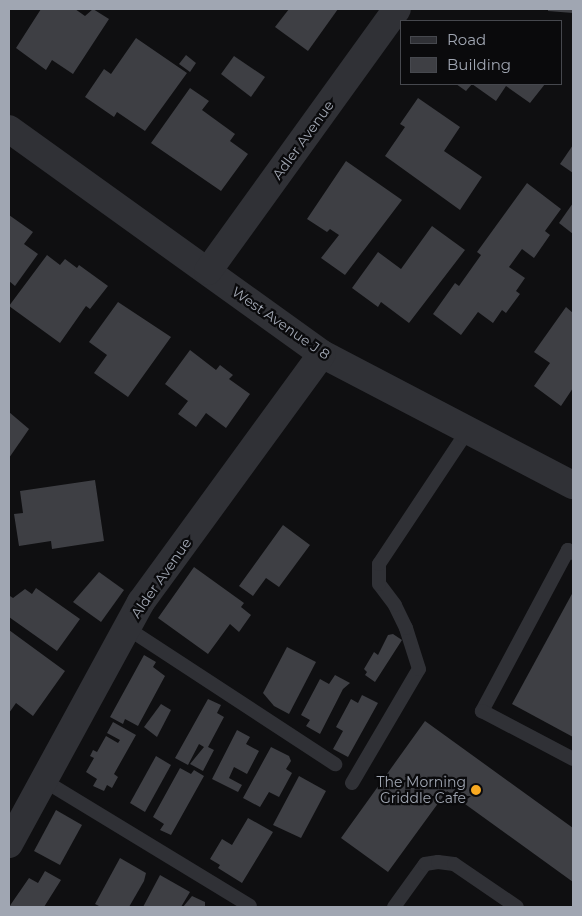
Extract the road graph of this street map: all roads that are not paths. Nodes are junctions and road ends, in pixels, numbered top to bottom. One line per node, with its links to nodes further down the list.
1 (397, 9): 3 (street, Adler Avenue)
2 (9, 129): 3 (street, West Avenue J 8)
3 (208, 271): 4 (street, West Avenue J 8)
4 (322, 354): 5 (street, West Avenue J 8); 8 (street, Alder Avenue)
5 (468, 430): 6 (street, West Avenue J 8); 12 (lane)
6 (573, 485)
7 (572, 548): 9 (lane)
8 (127, 628): 10 (lane); 11 (street, Alder Avenue)
9 (573, 759)
10 (335, 764)
11 (43, 780): 13 (street, Alder Avenue); 14 (lane)
12 (352, 783)
13 (9, 844)
14 (250, 906)
15 (394, 907): 16 (lane)
16 (517, 907)

